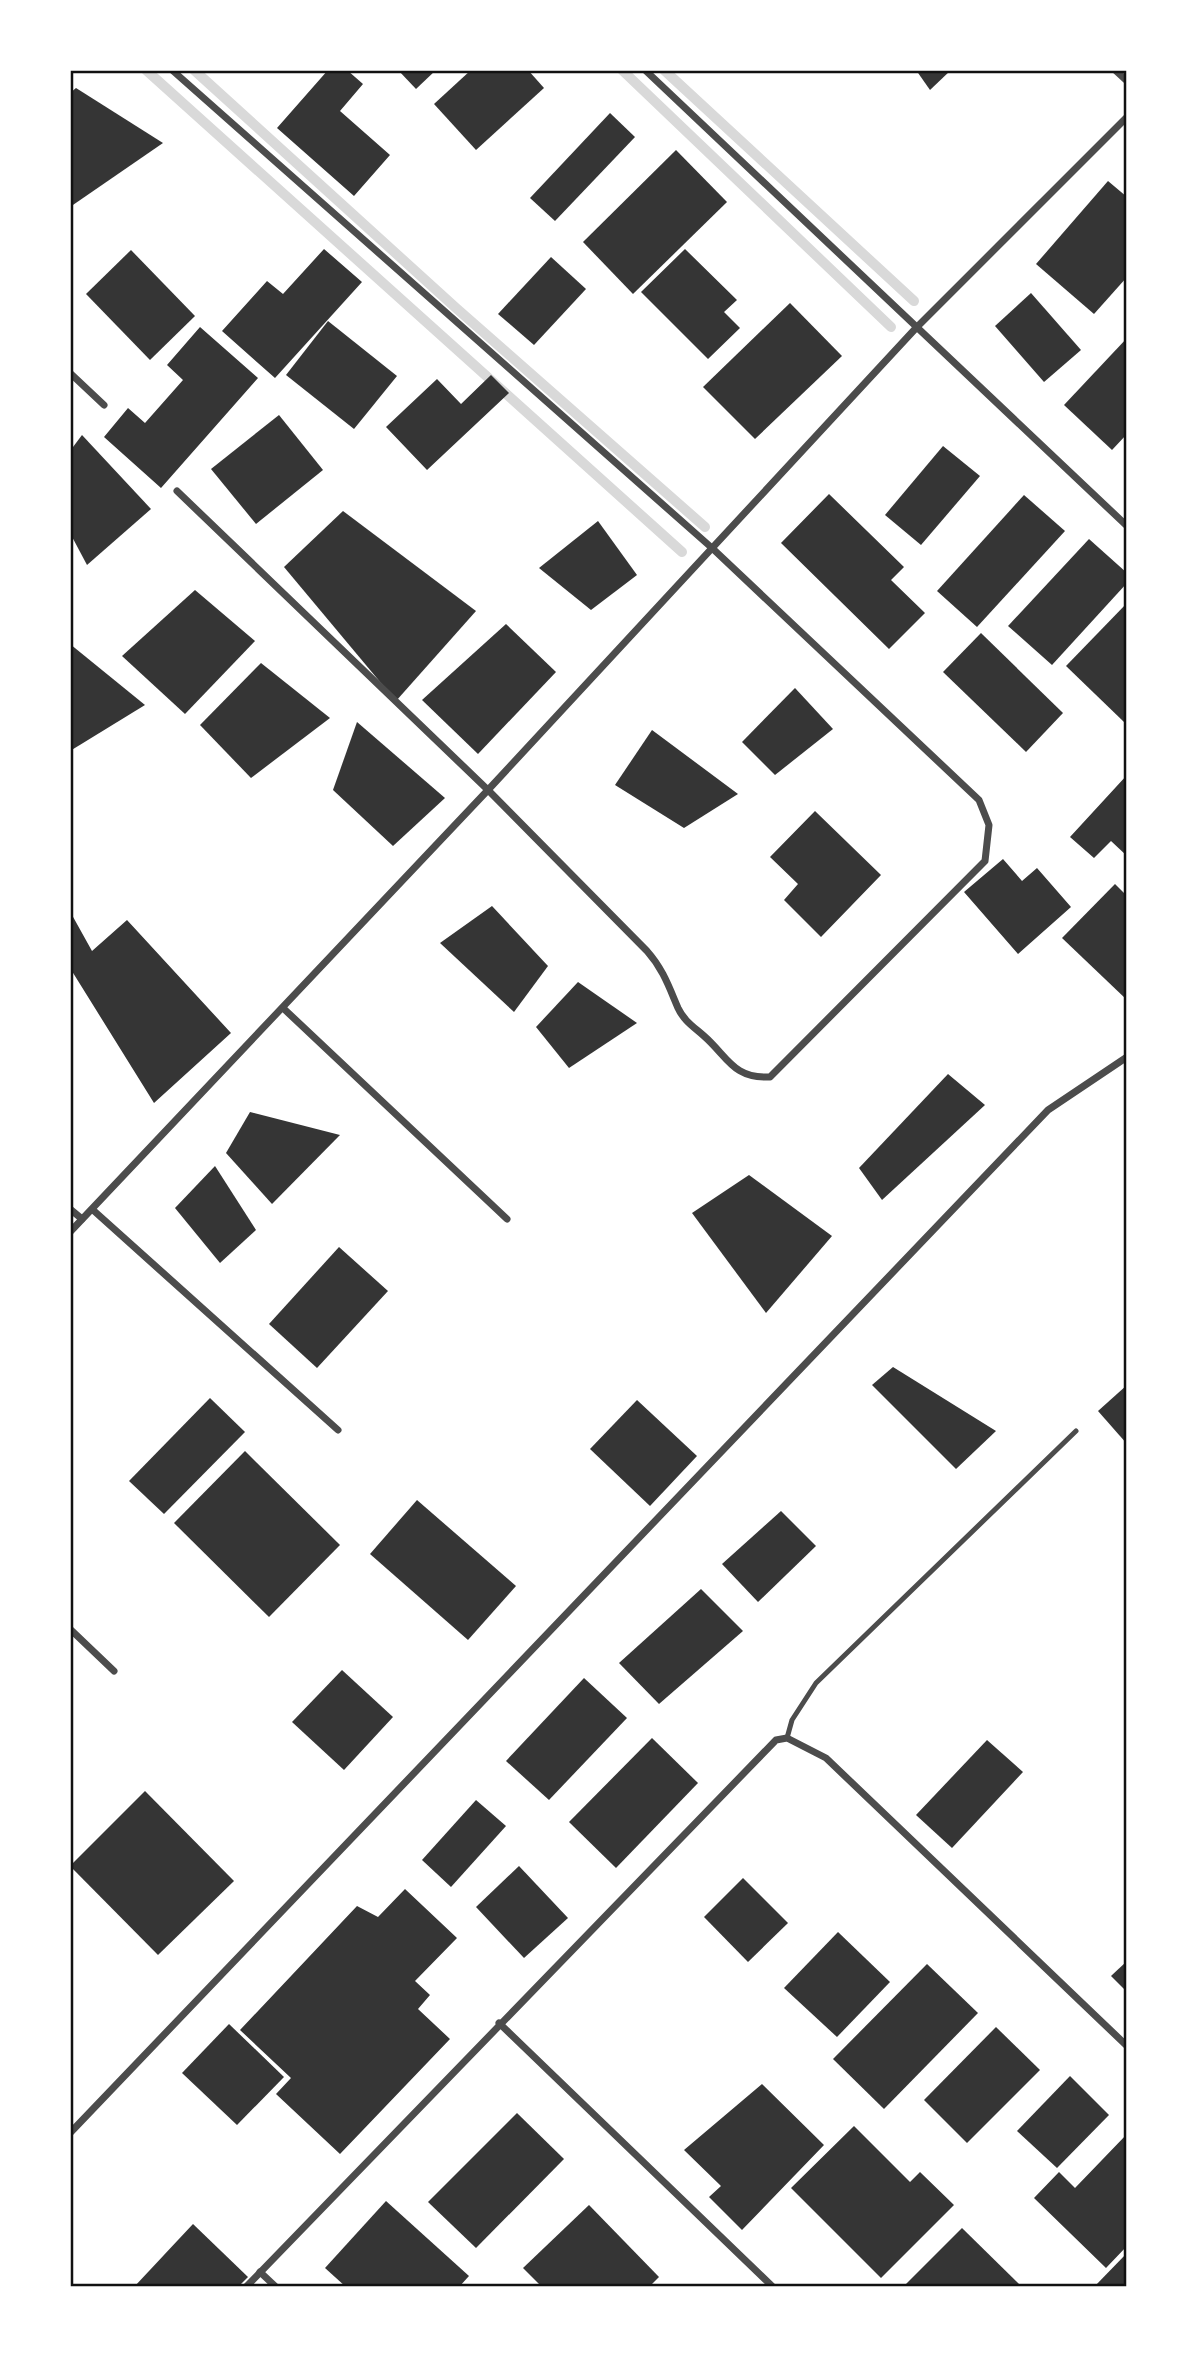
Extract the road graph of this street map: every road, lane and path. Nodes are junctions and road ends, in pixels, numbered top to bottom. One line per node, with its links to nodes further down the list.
1 (172, 70): 11 (street)
2 (645, 70): 6 (street)
3 (1115, 70): 4 (street)
4 (1127, 81)
5 (1127, 117): 6 (street)
6 (916, 328): 10 (street); 11 (street)
7 (70, 373): 8 (street)
8 (104, 405)
9 (177, 491): 12 (street)
10 (1127, 526)
11 (712, 548): 12 (street); 12 (street)
12 (488, 790): 13 (street)
13 (283, 1008): 16 (street); 18 (street)
14 (1127, 1057): 27 (street)
15 (70, 1209): 17 (street)
16 (93, 1210): 17 (street); 20 (street)
17 (82, 1219): 19 (street)
18 (507, 1219)
19 (70, 1232)
20 (338, 1430)
21 (1076, 1431): 24 (lane)
22 (70, 1629): 23 (street)
23 (114, 1671)
24 (787, 1738): 25 (street); 26 (street)
25 (499, 2023): 28 (street); 31 (street)
26 (1127, 2046)
27 (70, 2133)
28 (261, 2272): 29 (street); 30 (street)
29 (246, 2287)
30 (276, 2287)
31 (773, 2287)

